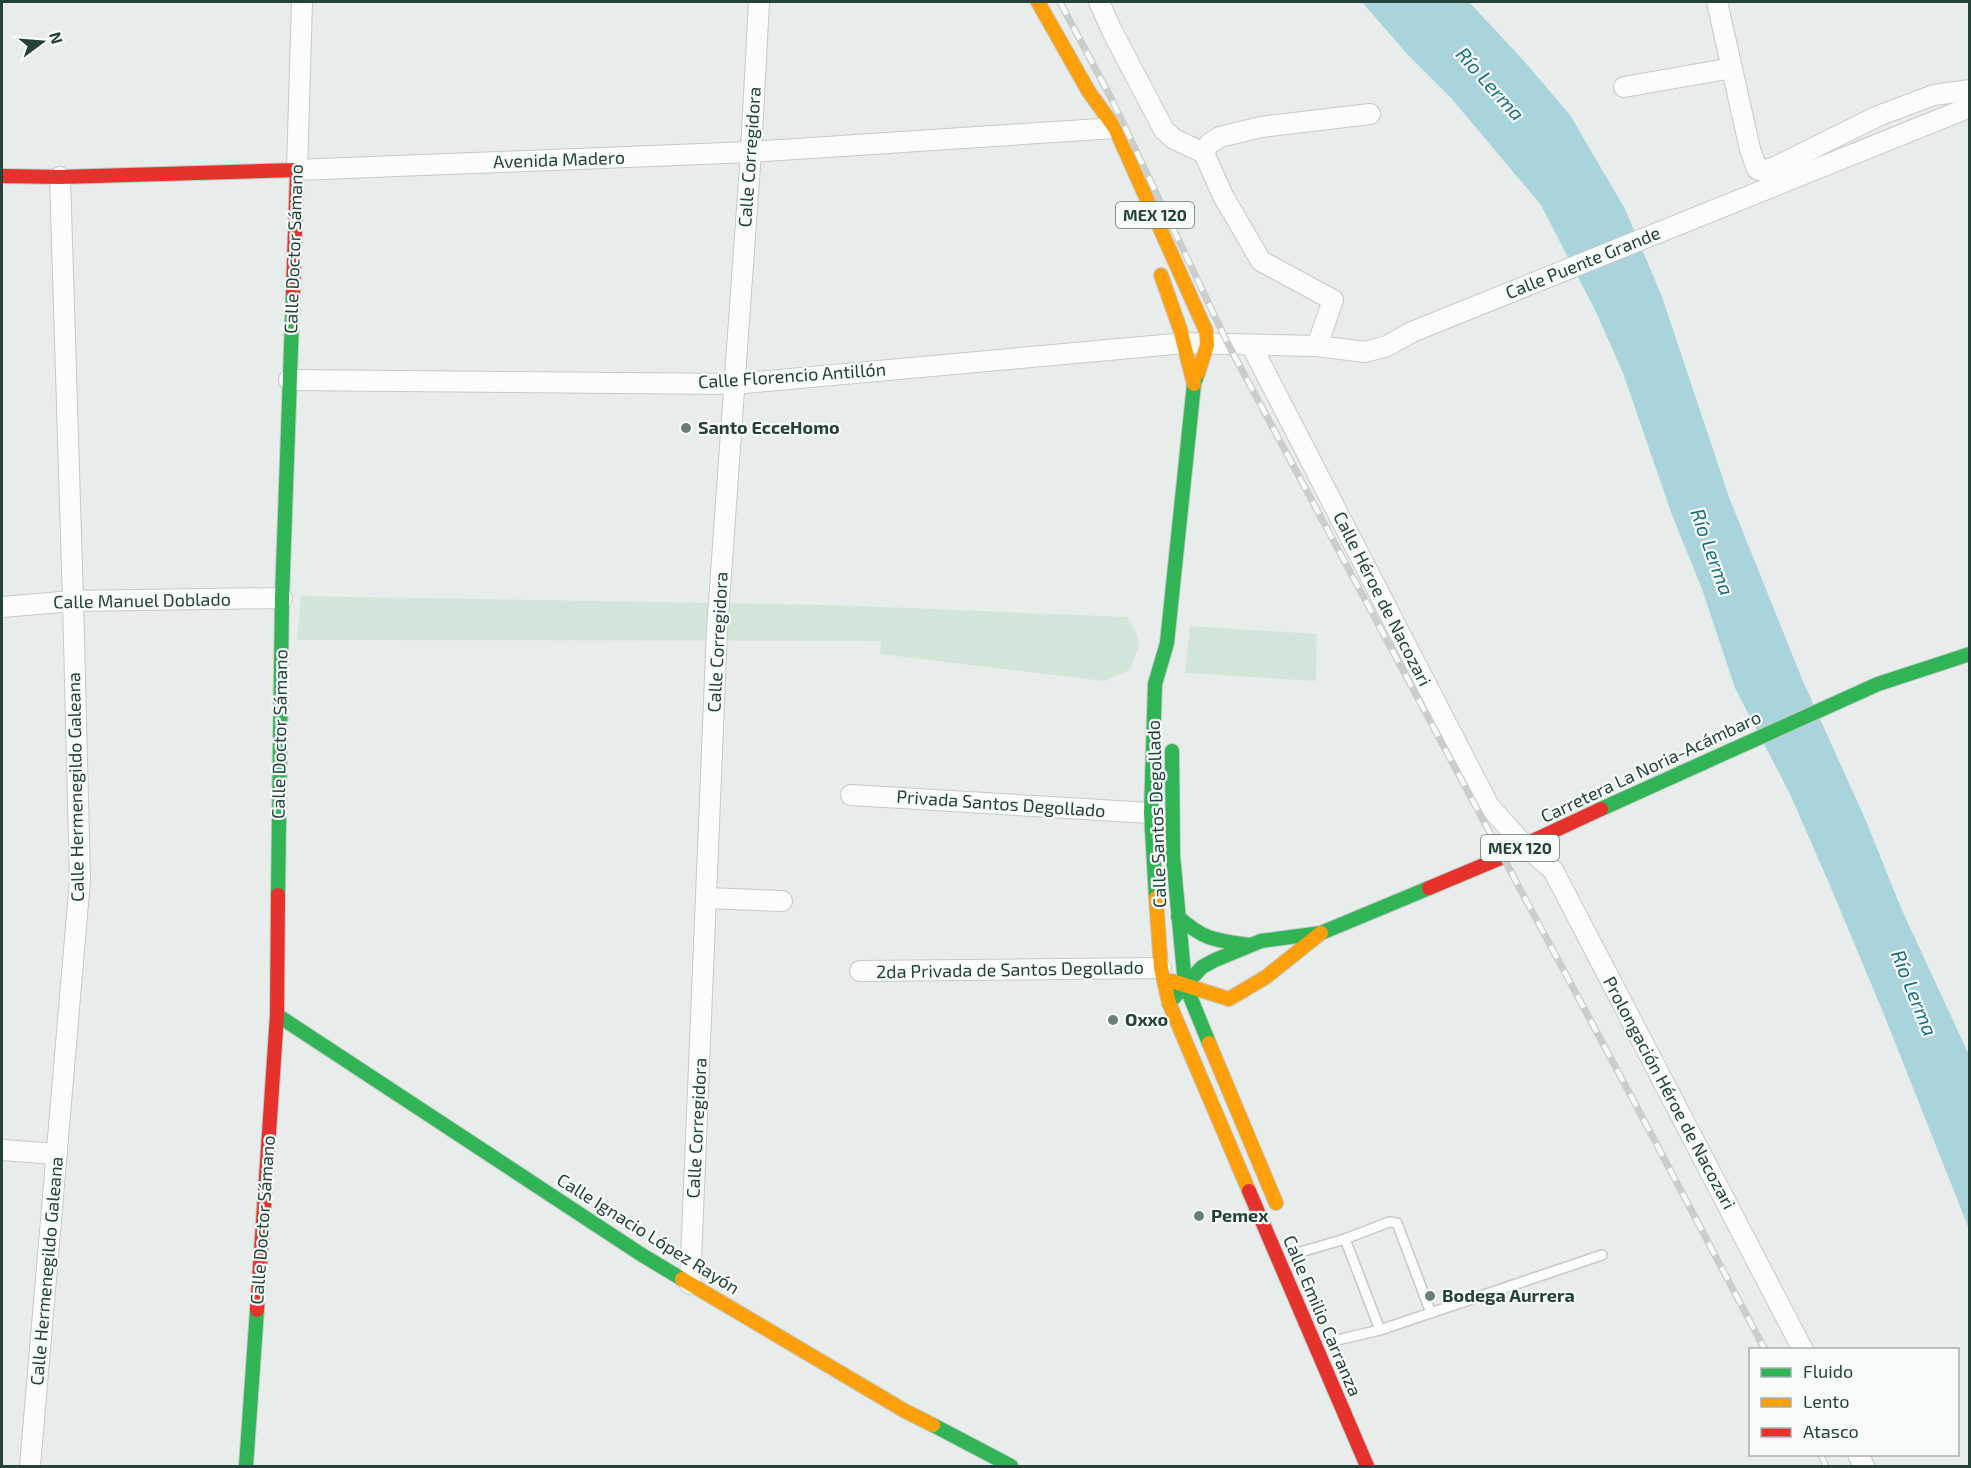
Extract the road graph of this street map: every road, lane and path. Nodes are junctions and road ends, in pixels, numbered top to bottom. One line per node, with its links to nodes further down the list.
1 (303, 2): 14 (street, Calle Doctor Sámano)
2 (759, 2): 12 (street, Calle Corregidora)
3 (1038, 2): 11 (main road, MEX 120)
4 (1099, 2): 13 (street)
5 (1717, 2): 6 (street)
6 (1732, 68): 7 (street); 8 (street)
7 (1624, 87)
8 (1970, 90)
9 (1970, 107): 21 (street, Calle Puente Grande)
10 (1370, 114): 13 (street)
11 (1105, 133): 12 (street, Avenida Madero); 19 (main road, MEX 120)
12 (751, 152): 14 (street, Avenida Madero); 23 (street, Calle Corregidora)
13 (1204, 153): 21 (street)
14 (297, 170): 16 (main road, Avenida Madero); 22 (main road, Calle Doctor Sámano)
15 (2, 176): 16 (main road, Avenida Madero)
16 (60, 177): 26 (street, Calle Hermenegildo Galeana)
17 (1157, 267): 18 (main road)
18 (1185, 343): 19 (street, Calle Puente Grande); 23 (street, Calle Florencio Antillón); 24 (main road, Calle Santos Degollado)
19 (1207, 345): 20 (street, Calle Puente Grande); 24 (main road, Calle Santos Degollado)
20 (1251, 345): 21 (street, Calle Puente Grande); 34 (street, Calle Héroe de Nacozari)
21 (1317, 346)
22 (289, 380): 23 (street, Calle Florencio Antillón); 25 (main road, Calle Doctor Sámano)
23 (734, 384): 35 (street, Calle Corregidora)
24 (1194, 384): 28 (main road, Calle Santos Degollado)
25 (282, 598): 26 (street, Calle Manuel Doblado); 45 (main road, Calle Doctor Sámano)
26 (73, 601): 27 (street, Calle Manuel Doblado); 48 (street, Calle Hermenegildo Galeana)
27 (2, 608)
28 (1167, 643): 30 (main road, Calle Santos Degollado); 33 (main road, Calle Santos Degollado)
29 (1970, 654): 34 (main road, Carretera La Noria-Acámbaro / MEX 120)
30 (1170, 674)
31 (1172, 742): 37 (main road, Calle Santos Degollado)
32 (852, 795): 33 (street, Privada Santos Degollado)
33 (1150, 813): 41 (main road, Calle Santos Degollado)
34 (1524, 845): 38 (main road, Carretera La Noria-Acámbaro / MEX 120); 57 (street, Prolongación Héroe de Nacozari)
35 (707, 898): 36 (street); 53 (street, Calle Corregidora)
36 (782, 901)
37 (1178, 917): 39 (main road, MEX 120); 42 (main road, Calle Santos Degollado)
38 (1321, 933): 39 (main road, Carretera La Noria-Acámbaro / MEX 120); 43 (main road, MEX 120)
39 (1250, 945): 42 (main road, Carretera La Noria-Acámbaro / MEX 120)
40 (860, 972): 41 (street, 2da Privada de Santos Degollado)
41 (1162, 973): 42 (main road); 44 (main road, Calle Emilio Carranza)
42 (1185, 984): 43 (main road); 44 (main road, Carretera La Noria-Acámbaro); 46 (main road)
43 (1230, 999): 46 (main road)
44 (1169, 1003): 61 (main road, Calle Emilio Carranza)
45 (277, 1015): 53 (main road, Calle Ignacio López Rayón); 59 (main road, Calle Doctor Sámano)
46 (1208, 1039): 49 (main road)
47 (2, 1149): 48 (street)
48 (57, 1154): 58 (street, Calle Hermenegildo Galeana)
49 (1279, 1210)
50 (1346, 1239): 51 (lane); 54 (lane); 55 (lane)
51 (1297, 1253)
52 (1602, 1255): 54 (lane)
53 (690, 1284): 60 (main road, Calle Ignacio López Rayón)
54 (1431, 1313): 55 (lane)
55 (1380, 1330): 56 (lane)
56 (1333, 1341)
57 (1802, 1348)
58 (30, 1467)
59 (246, 1467)
60 (1011, 1467)
61 (1367, 1467)

